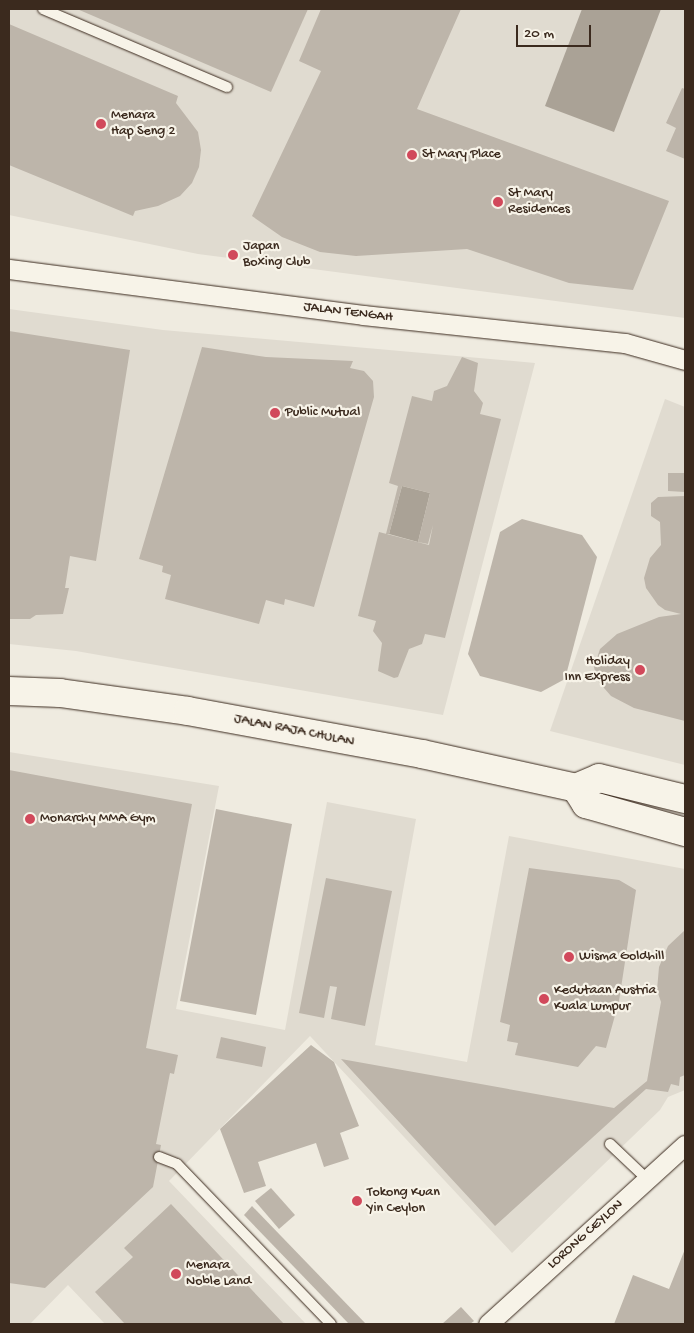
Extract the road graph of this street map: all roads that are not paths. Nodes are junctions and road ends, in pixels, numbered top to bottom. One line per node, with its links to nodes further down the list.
1 (43, 9): 2 (lane)
2 (227, 87)
3 (9, 269): 4 (street, JALAN TENGAH)
4 (685, 360)
5 (9, 691): 6 (main road, JALAN RAJA CHULAN)
6 (576, 788): 7 (main road); 8 (main road)
7 (685, 799)
8 (685, 832)
9 (610, 1144): 12 (lane)
10 (685, 1146): 12 (street, LORONG CEYLON)
11 (159, 1158): 13 (lane)
12 (647, 1179): 14 (street, LORONG CEYLON)
13 (331, 1324)
14 (488, 1324)

